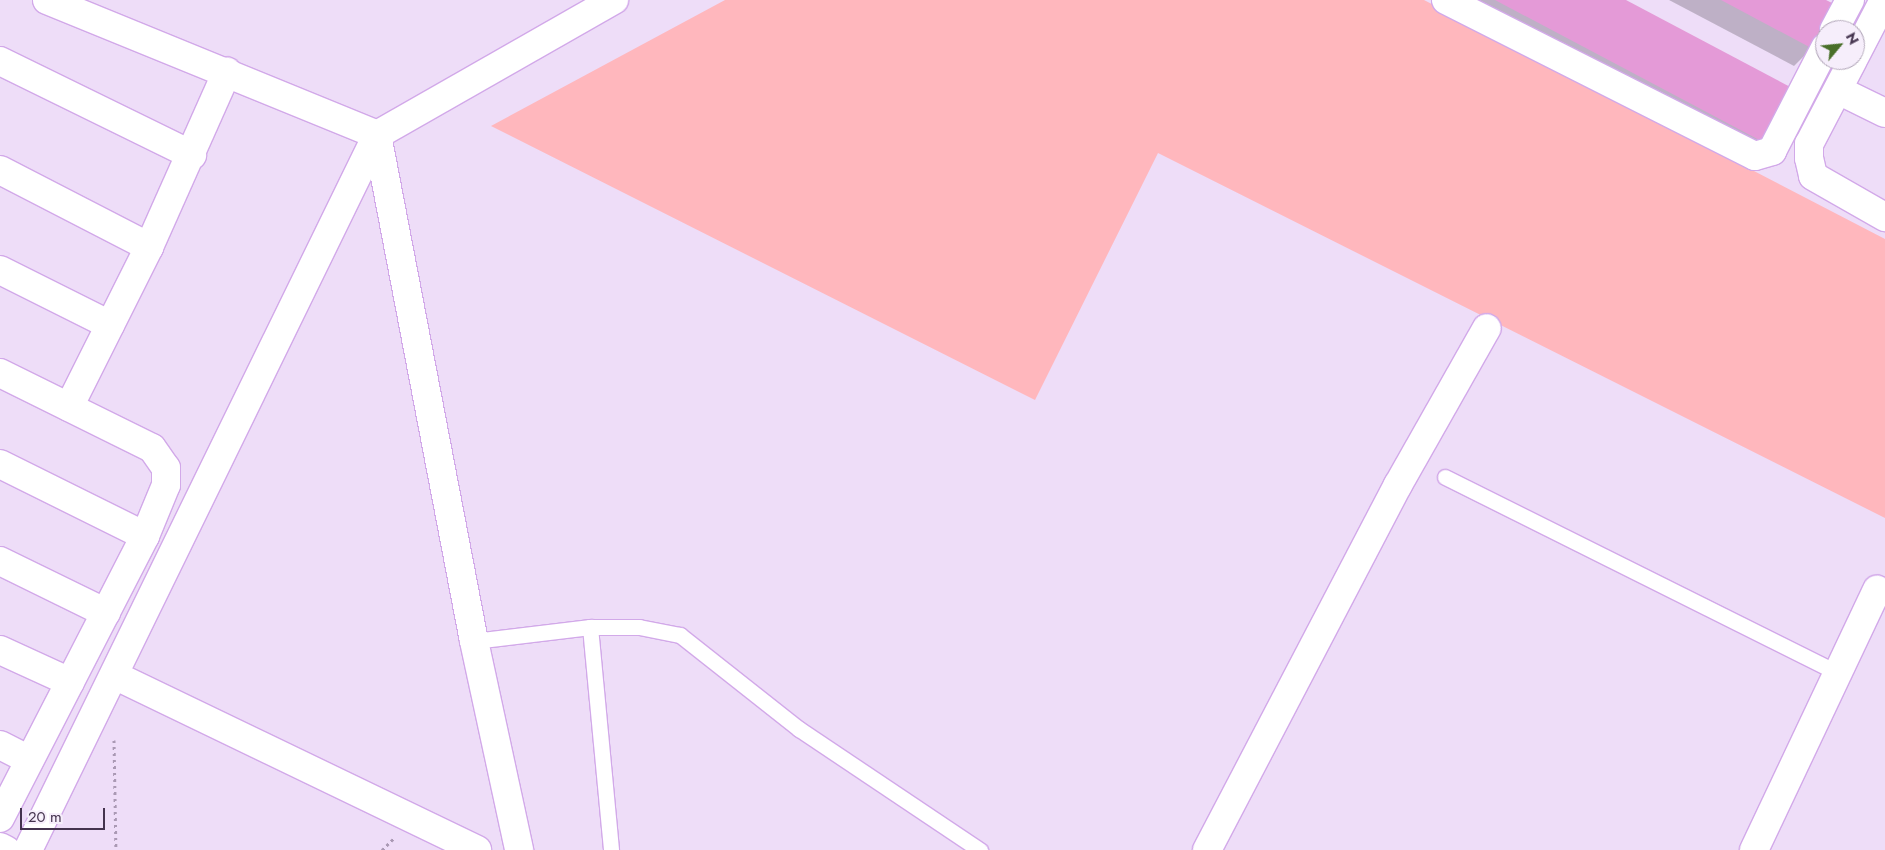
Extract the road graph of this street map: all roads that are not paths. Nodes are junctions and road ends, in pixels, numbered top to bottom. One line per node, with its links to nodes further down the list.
1 (47, 0): 11 (street)
2 (614, 0): 14 (street)
3 (1446, 0): 9 (street)
4 (1850, 0): 6 (street)
5 (1884, 0): 7 (street)
6 (1839, 20)
7 (1865, 37)
8 (0, 60): 15 (street)
9 (1815, 67)
10 (1848, 70): 12 (street)
11 (227, 72): 14 (street); 15 (street)
12 (1838, 90): 13 (street); 17 (street)
13 (1885, 113)
14 (377, 135): 31 (street); 34 (street)
15 (192, 155): 18 (street)
16 (0, 170): 18 (street)
17 (1885, 217)
18 (149, 247): 20 (street)
19 (0, 270): 20 (street)
20 (110, 325): 23 (street)
21 (1487, 328): 46 (street)
22 (0, 373): 23 (street)
23 (69, 407): 26 (street)
24 (0, 464): 26 (street)
25 (1445, 477): 33 (lane)
26 (145, 536): 29 (street)
27 (0, 561): 29 (street)
28 (1877, 590): 33 (street)
29 (106, 613): 35 (street)
30 (590, 627): 31 (lane); 44 (lane); 45 (lane)
31 (474, 640): 43 (street)
32 (0, 650): 35 (street)
33 (1838, 674): 47 (street)
34 (114, 675): 41 (street); 42 (street)
35 (70, 682): 37 (street)
36 (0, 746): 37 (street)
37 (29, 760): 38 (street)
38 (0, 818)
39 (0, 847): 40 (street)
40 (6, 850)
41 (28, 850)
42 (477, 850)
43 (520, 850)
44 (611, 850)
45 (980, 850)
46 (1207, 850)
47 (1754, 850)

